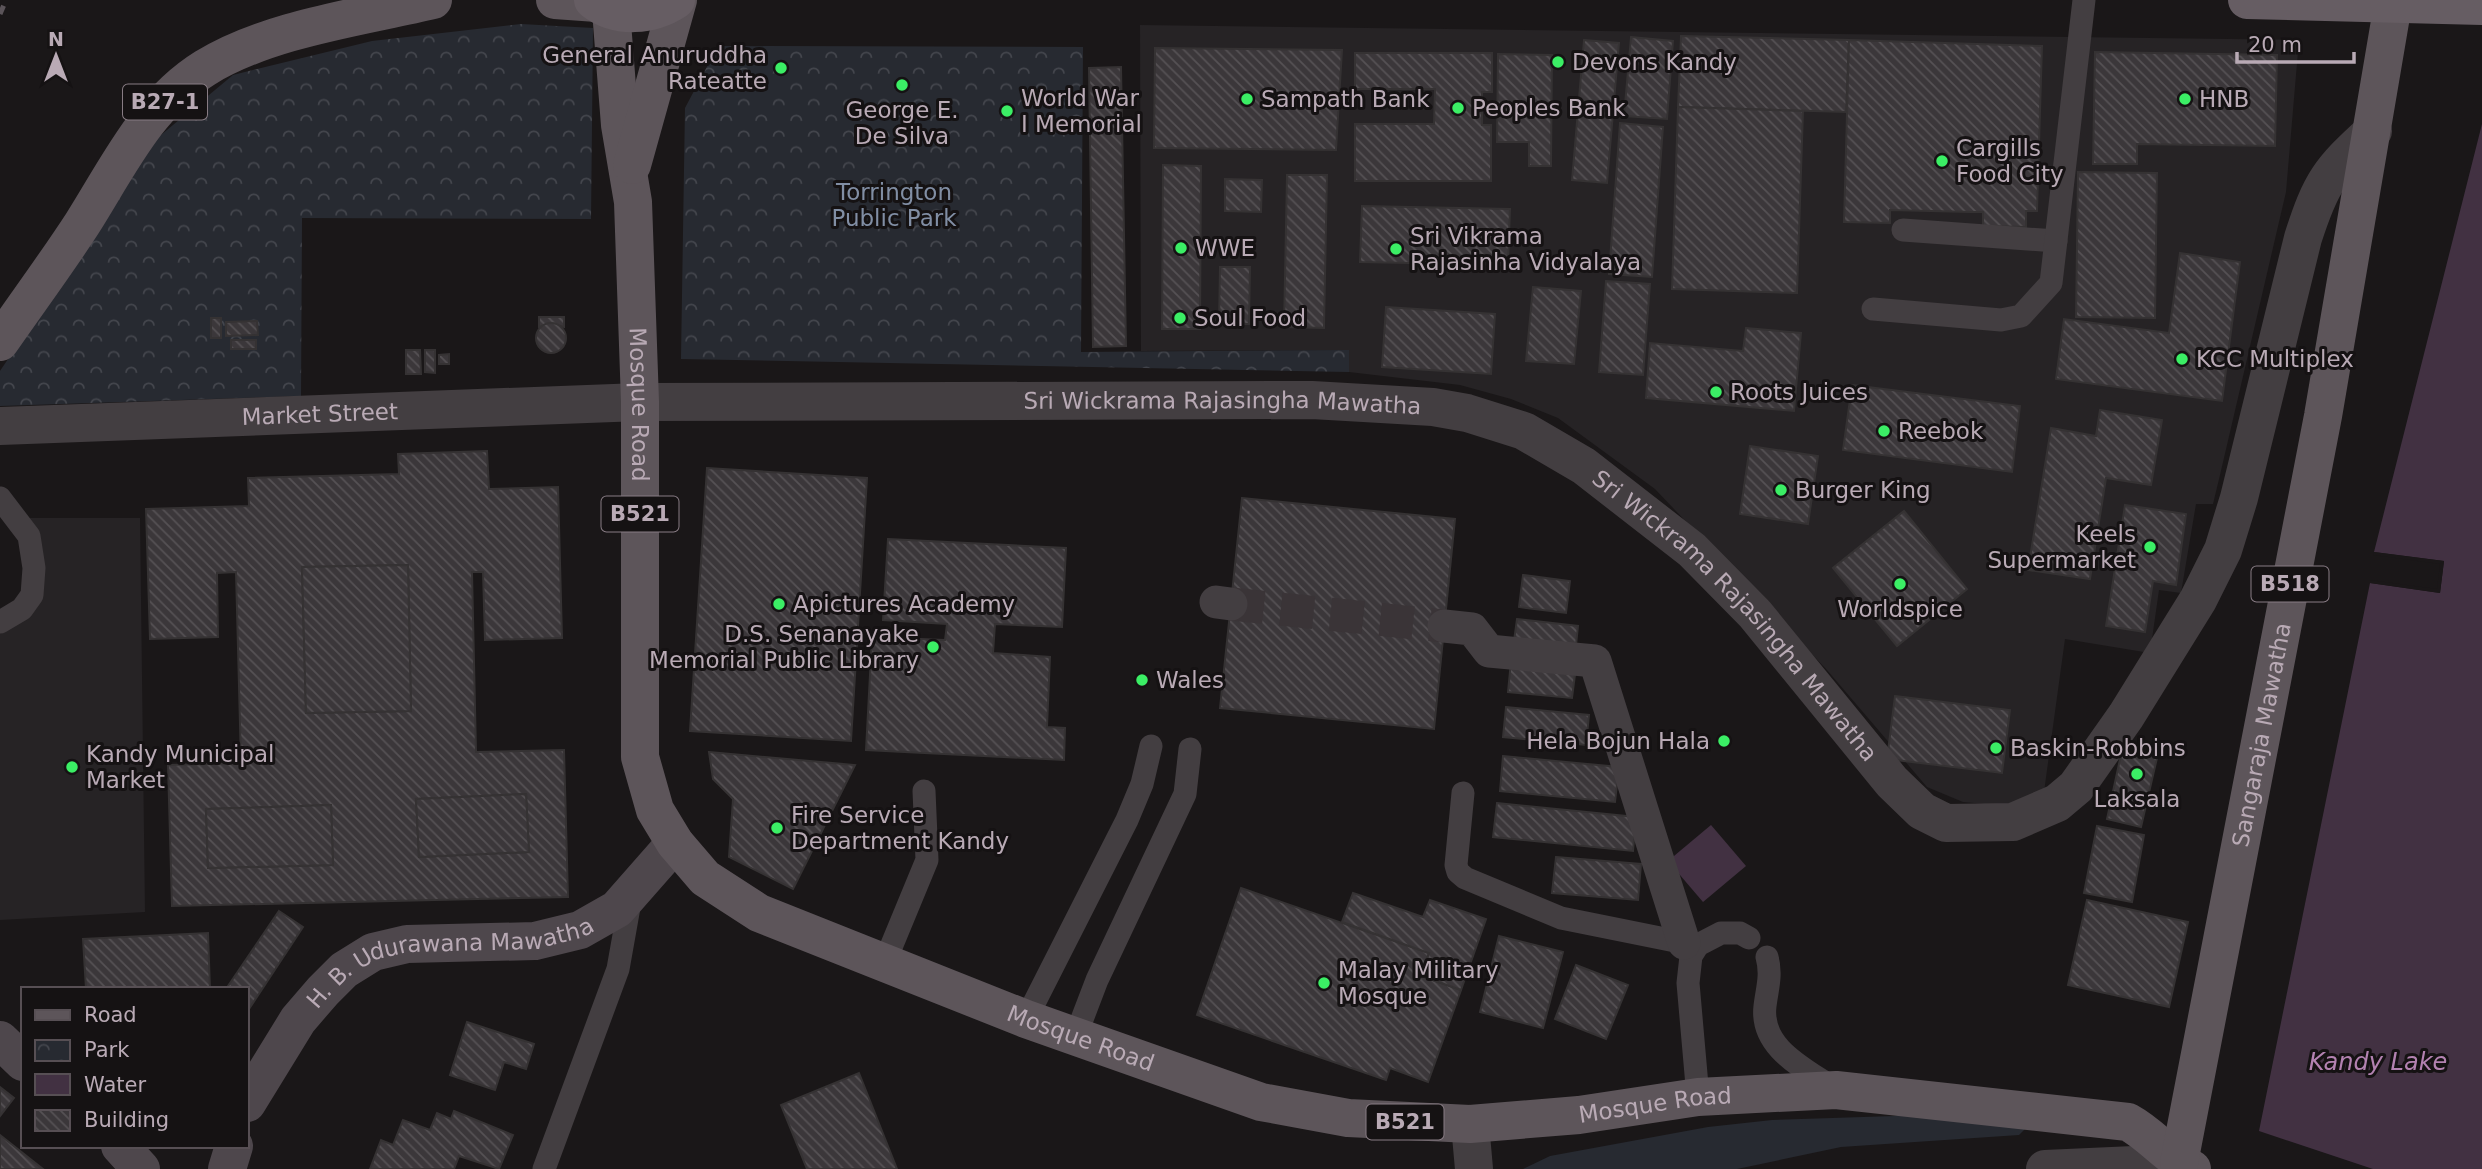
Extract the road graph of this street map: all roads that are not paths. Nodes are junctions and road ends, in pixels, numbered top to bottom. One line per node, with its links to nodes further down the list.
1 (433, 0): 14 (main road, B27-1)
2 (555, 0): 6 (main road)
3 (677, 0): 6 (highway); 10 (main road, Mosque Road / B521)
4 (2084, 0): 12 (lane)
5 (2248, 0): 7 (highway)
6 (600, 4): 10 (main road, Mosque Road / B521)
7 (2393, 4): 8 (highway); 9 (main road, Sangaraja Mawatha / B518)
8 (2482, 6)
9 (2373, 131): 15 (street, Sri Wickrama Rajasingha Mawatha); 40 (main road, Sangaraja Mawatha / B518)
10 (629, 177): 15 (main road, Mosque Road / B521)
11 (1903, 230): 12 (lane)
12 (2056, 241): 13 (lane)
13 (1873, 309)
14 (0, 342)
15 (640, 402): 16 (street, Market Street); 24 (main road, Mosque Road / B521)
16 (0, 426)
17 (0, 498): 18 (lane)
18 (0, 622)
19 (1444, 626): 27 (street)
20 (1151, 746): 30 (lane)
21 (1190, 749): 31 (lane)
22 (924, 790): 29 (lane)
23 (1463, 793): 27 (lane)
24 (675, 843): 25 (main road, H. B. Udurawana Mawatha); 29 (main road, Mosque Road / B521)
25 (632, 889): 36 (main road, H. B. Udurawana Mawatha); 43 (lane)
26 (1749, 938): 27 (lane)
27 (1691, 944): 35 (lane)
28 (1767, 957): 34 (lane)
29 (884, 964): 30 (main road, Mosque Road / B521)
30 (1026, 1018): 31 (main road, Mosque Road / B521)
31 (1076, 1035): 37 (main road, Mosque Road / B521)
32 (0, 1040): 33 (main road)
33 (21, 1060)
34 (1836, 1090): 35 (main road, Mosque Road / B521); 40 (main road, Mosque Road / B521)
35 (1698, 1097): 37 (main road, Mosque Road / B521)
36 (248, 1101)
37 (1470, 1124): 44 (street)
38 (122, 1148): 41 (main road)
39 (233, 1148): 42 (main road)
40 (2185, 1166): 45 (street)
41 (141, 1169)
42 (227, 1169)
43 (544, 1169)
44 (1474, 1169)
45 (2045, 1169)

